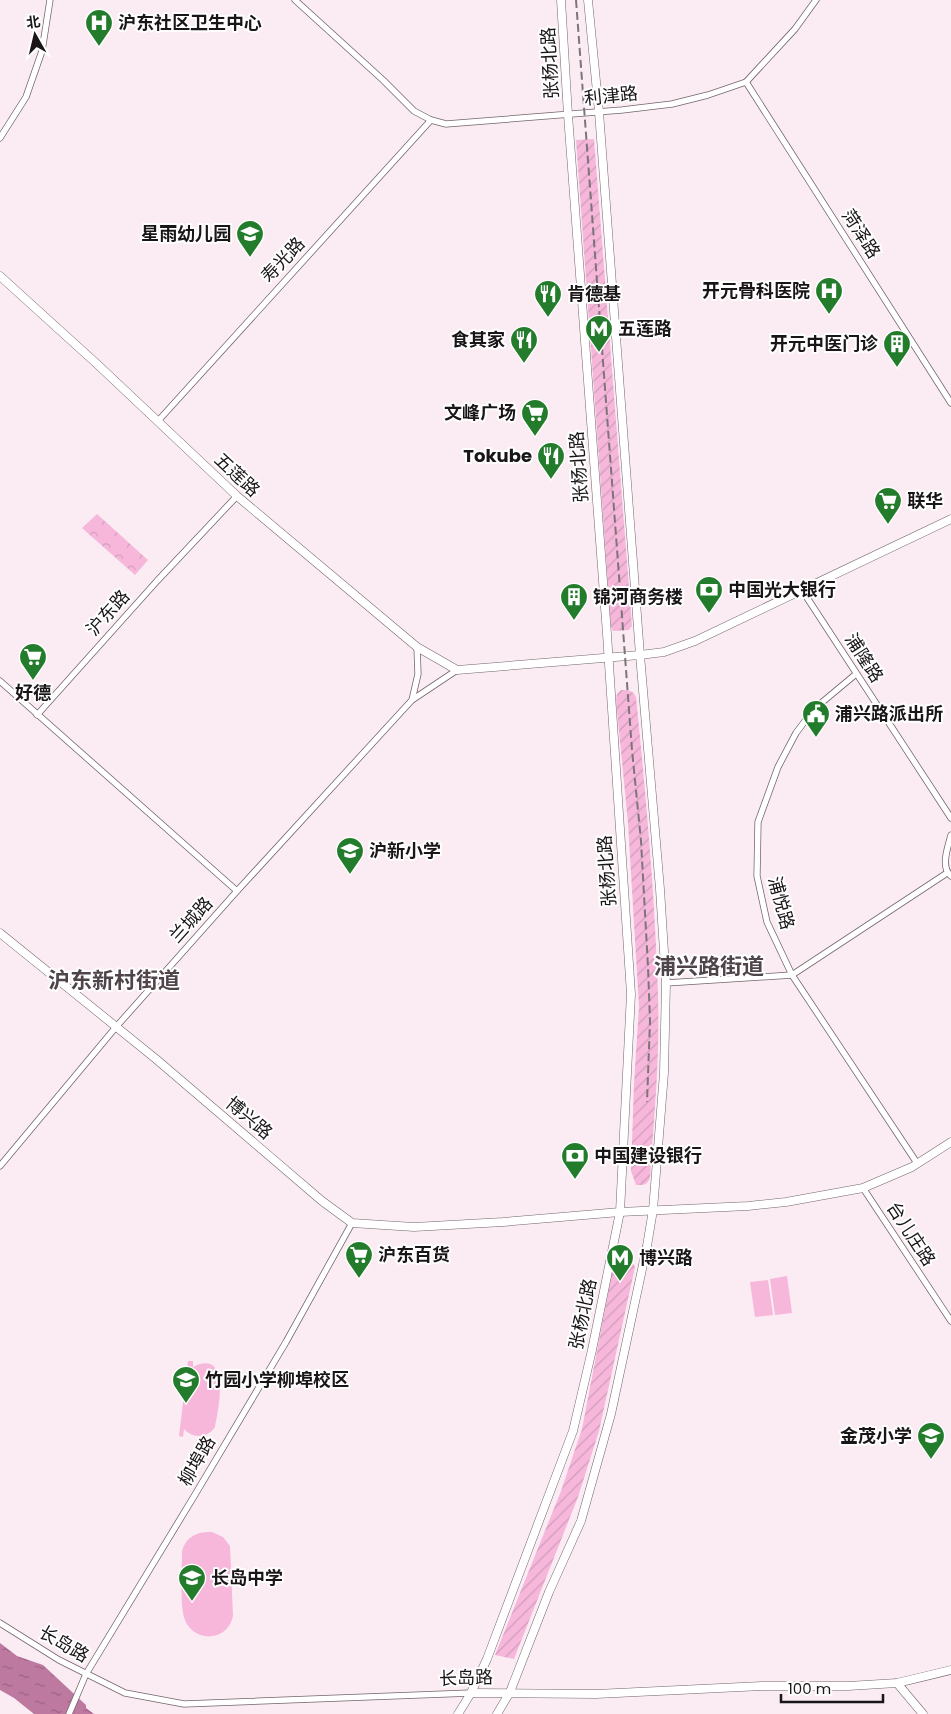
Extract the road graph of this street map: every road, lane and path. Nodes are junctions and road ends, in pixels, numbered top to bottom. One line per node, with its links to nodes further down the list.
1 (50, 0): 10 (street)
2 (295, 0): 9 (street, 利津路)
3 (561, 0): 8 (main road, 张杨北路)
4 (588, 0): 7 (main road)
5 (816, 0): 6 (street, 利津路)
6 (746, 82): 7 (street, 利津路); 12 (street, 菏泽路)
7 (599, 112): 8 (street, 利津路); 18 (main road)
8 (568, 115): 9 (street, 利津路); 19 (main road, 张杨北路)
9 (431, 120): 13 (street, 寿光路)
10 (0, 138)
11 (0, 276): 13 (main road, 五莲路)
12 (951, 402)
13 (158, 421): 14 (main road, 五莲路)
14 (237, 496): 17 (main road, 五莲路); 24 (street, 沪东路)
15 (951, 519): 16 (main road)
16 (802, 590): 18 (main road); 21 (street, 浦隆路)
17 (417, 647): 20 (main road, 五莲路); 23 (street, 兰城路)
18 (640, 655): 19 (main road); 31 (main road)
19 (609, 658): 20 (main road); 38 (main road, 张杨北路)
20 (457, 670): 23 (street, 兰城路)
21 (856, 674): 25 (street, 浦隆路); 30 (street, 浦悦路)
22 (0, 681): 24 (street)
23 (412, 700): 28 (street, 兰城路)
24 (37, 715): 28 (street)
25 (951, 818)
26 (951, 835): 27 (street)
27 (949, 874): 30 (street)
28 (237, 891): 32 (street, 兰城路)
29 (0, 933): 32 (main road, 博兴路)
30 (792, 975): 31 (street); 34 (street, 浦悦路)
31 (666, 983): 37 (main road)
32 (116, 1027): 35 (street, 兰城路); 39 (main road, 博兴路)
33 (951, 1142): 34 (main road)
34 (917, 1163): 36 (main road)
35 (0, 1166)
36 (863, 1188): 37 (main road); 40 (street, 台儿庄路)
37 (653, 1210): 38 (main road); 45 (main road)
38 (620, 1212): 39 (main road); 46 (main road, 张杨北路)
39 (352, 1223): 43 (street, 柳埠路)
40 (951, 1321)
41 (0, 1622): 43 (street, 长岛路)
42 (951, 1670): 44 (main road, 长岛路)
43 (86, 1674): 46 (street, 长岛路); 47 (street, 柳埠路)
44 (897, 1683): 45 (main road, 长岛路); 50 (main road)
45 (510, 1692): 46 (main road, 长岛路); 49 (main road)
46 (470, 1693): 48 (main road, 张杨北路)
47 (69, 1714)
48 (458, 1714)
49 (497, 1714)
50 (923, 1714)

